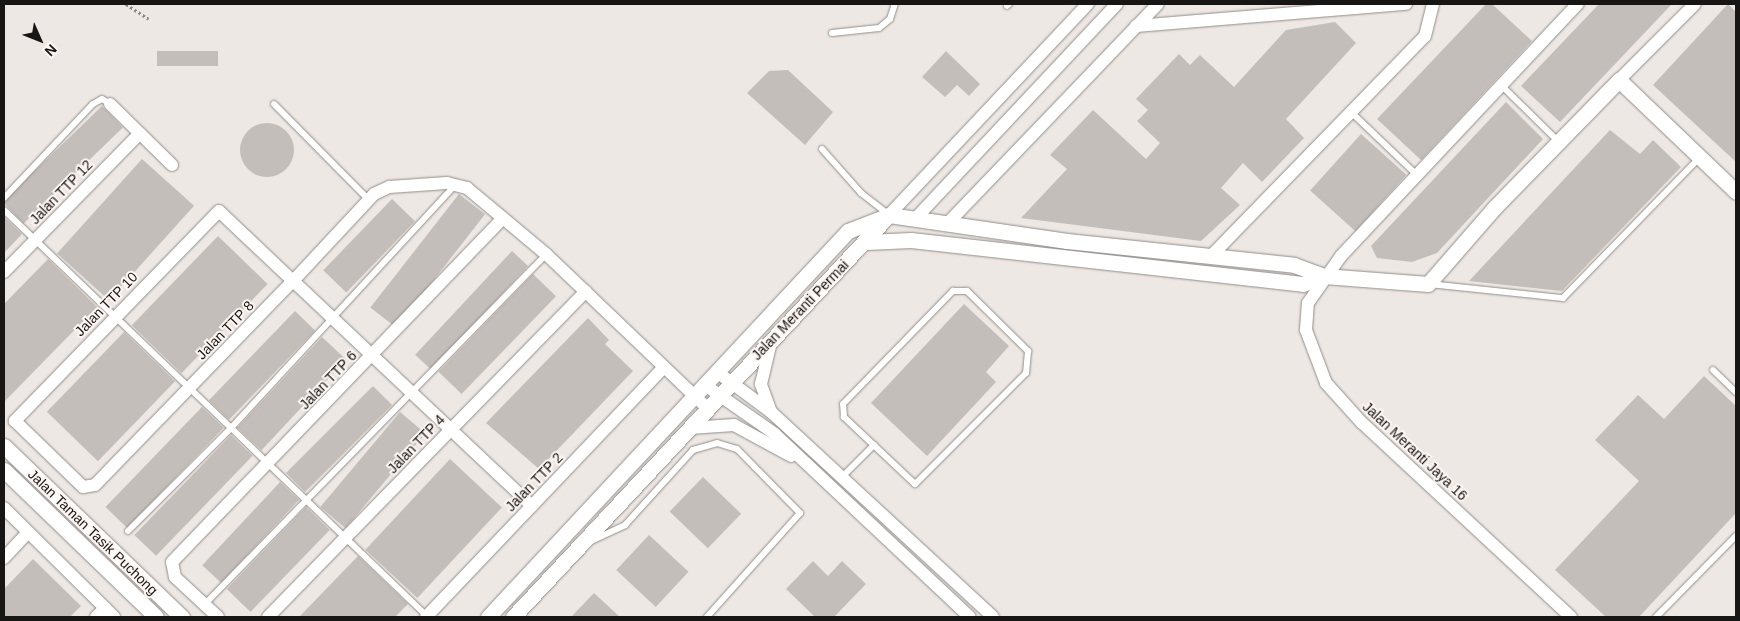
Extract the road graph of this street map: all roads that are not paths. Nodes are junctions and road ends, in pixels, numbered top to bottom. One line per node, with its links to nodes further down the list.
1 (895, 4): 10 (lane)
2 (1088, 4): 27 (street, Jalan Meranti Permai)
3 (1117, 4): 29 (street)
4 (1158, 4): 9 (street)
5 (1406, 4): 9 (street)
6 (1432, 4): 15 (street)
7 (1578, 4): 12 (street, Jalan Meranti Jaya 16)
8 (1695, 4): 11 (street)
9 (1136, 26): 30 (street)
10 (832, 33)
11 (1619, 80): 17 (street); 19 (street)
12 (1502, 87): 17 (lane); 21 (street, Jalan Meranti Jaya 16)
13 (110, 104): 16 (street); 24 (lane)
14 (274, 104): 25 (lane)
15 (1350, 111): 21 (lane); 34 (street)
16 (140, 134): 20 (street); 31 (street, Jalan TTP 12)
17 (1558, 141): 38 (street)
18 (822, 149): 27 (lane)
19 (1700, 157): 23 (street); 38 (lane)
20 (172, 165)
21 (1417, 175): 36 (street, Jalan Meranti Jaya 16)
22 (456, 183): 25 (street, Jalan TTP 8); 28 (street); 41 (lane)
23 (1736, 192)
24 (4, 198)
25 (369, 200): 37 (street, Jalan TTP 8)
26 (4, 210): 31 (lane)
27 (889, 215): 29 (street); 32 (street, Jalan Meranti Permai); 46 (street)
28 (503, 218): 33 (street); 43 (street, Jalan TTP 6)
29 (915, 219): 30 (street)
30 (946, 225): 34 (street)
31 (35, 240): 35 (street, Jalan TTP 12); 40 (lane)
32 (866, 242): 36 (street); 42 (street, Jalan Meranti Permai)
33 (546, 254): 39 (street); 51 (lane)
34 (1212, 255): 36 (street)
35 (4, 272)
36 (1324, 276): 38 (street); 89 (street, Jalan Meranti Jaya 16)
37 (294, 281): 40 (street, Jalan TTP 10); 41 (street); 49 (street, Jalan TTP 8)
38 (1428, 284)
39 (586, 291): 44 (street); 58 (street, Jalan TTP 4)
40 (115, 316): 49 (lane); 65 (street, Jalan TTP 10)
41 (332, 317): 43 (street); 56 (lane)
42 (772, 340): 47 (street, Jalan Meranti Permai); 55 (street)
43 (373, 356): 51 (street); 61 (street, Jalan TTP 6)
44 (664, 367): 53 (street); 67 (street, Jalan TTP 2)
45 (1713, 370): 50 (lane)
46 (717, 372): 47 (street); 48 (street)
47 (732, 383): 52 (street, Jalan Meranti Permai); 55 (street)
48 (705, 384): 52 (street); 53 (street)
49 (190, 388): 56 (lane); 65 (street, Jalan TTP 8)
50 (1736, 392)
51 (412, 393): 58 (street); 66 (lane)
52 (720, 395): 54 (street, Jalan Meranti Permai); 62 (street)
53 (694, 396): 54 (street); 84 (street)
54 (708, 409): 57 (street, Jalan Meranti Permai)
55 (771, 412): 64 (street)
56 (231, 428): 61 (lane); 71 (lane)
57 (690, 428): 62 (street); 75 (street, Jalan Meranti Permai)
58 (451, 430): 67 (street); 74 (street, Jalan TTP 4)
59 (874, 445): 59 (lane); 64 (lane)
60 (4, 446): 69 (street, Jalan Taman Tasik Puchong)
61 (268, 464): 66 (lane); 77 (street, Jalan TTP 6)
62 (809, 466): 87 (street)
63 (4, 470): 70 (street, Jalan Taman Tasik Puchong)
64 (842, 476): 88 (street)
65 (88, 488)
66 (306, 500): 74 (lane); 77 (lane)
67 (532, 506): 83 (street, Jalan TTP 2)
68 (4, 508): 72 (street)
69 (70, 510): 70 (street); 80 (street, Jalan Taman Tasik Puchong)
70 (57, 522): 79 (street, Jalan Taman Tasik Puchong)
71 (128, 531)
72 (28, 532): 76 (street); 78 (street)
73 (1736, 536): 90 (lane)
74 (345, 538): 82 (street, Jalan TTP 4); 83 (lane)
75 (581, 544): 85 (street, Jalan Meranti Permai); 86 (lane)
76 (4, 558)
77 (204, 604): 81 (street)
78 (105, 614)
79 (156, 617)
80 (182, 617)
81 (218, 617)
82 (268, 617)
83 (426, 617)
84 (488, 617)
85 (513, 617)
86 (707, 617)
87 (970, 617)
88 (993, 617)
89 (1571, 617)
90 (1656, 617)

